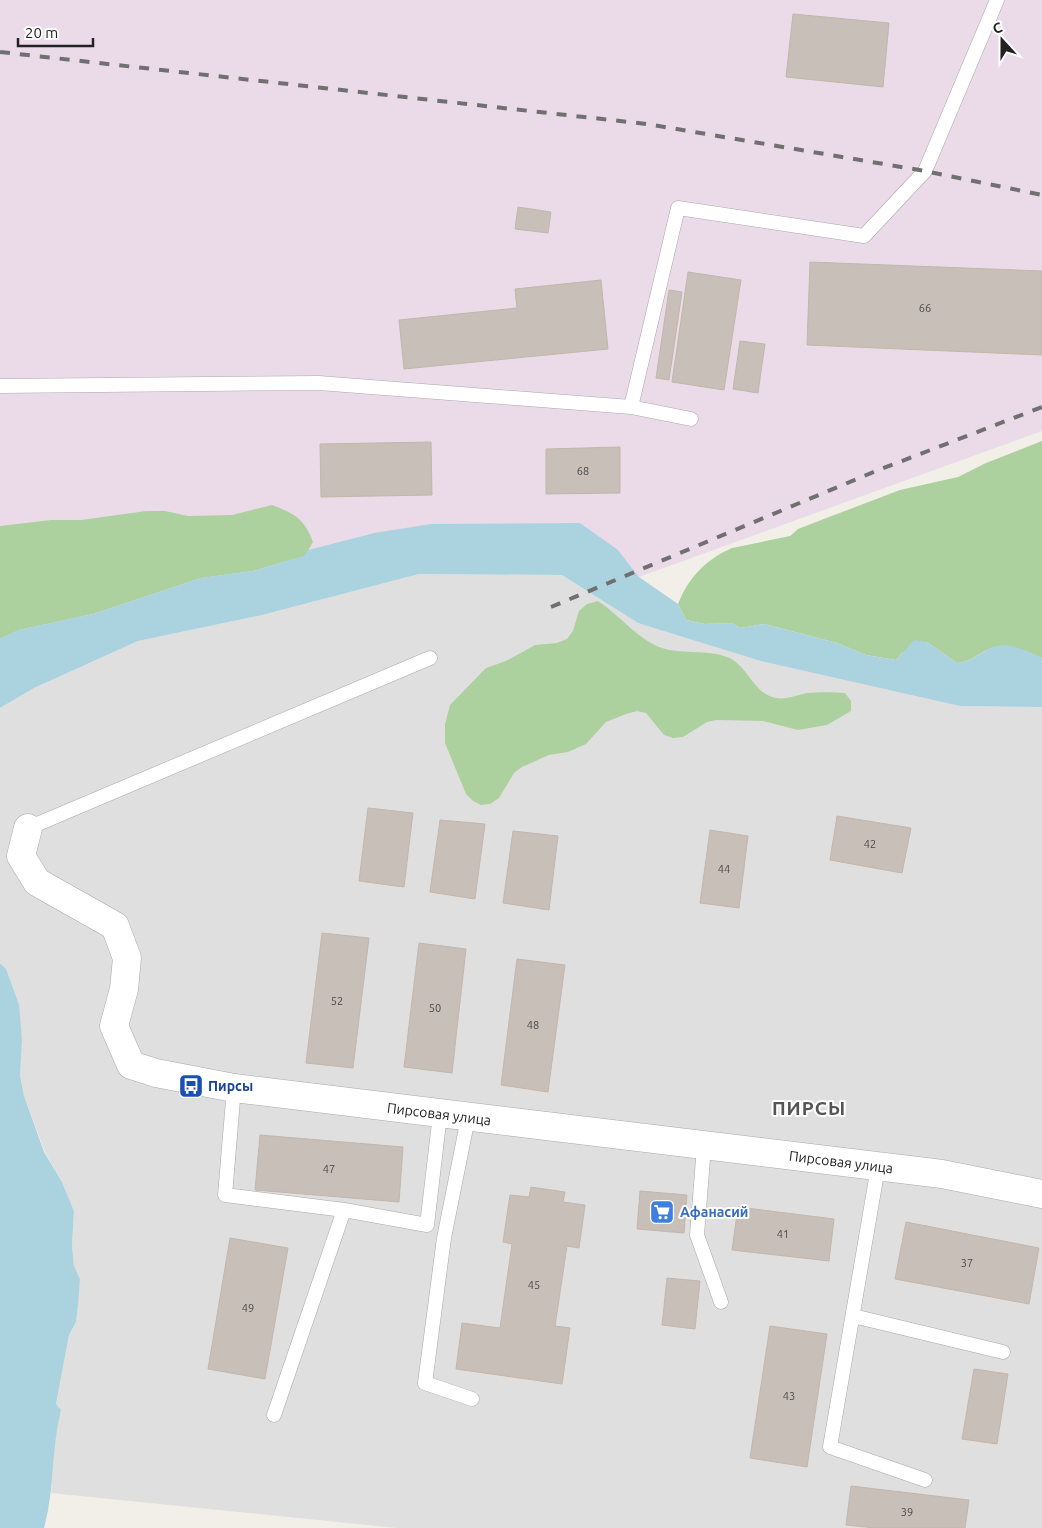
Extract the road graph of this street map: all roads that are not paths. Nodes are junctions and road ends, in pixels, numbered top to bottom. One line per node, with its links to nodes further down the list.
1 (997, 0): 3 (lane)
2 (0, 386): 3 (lane)
3 (631, 407): 4 (lane)
4 (691, 419)
5 (430, 658): 6 (lane)
6 (28, 828): 7 (street, Пирсовая улица)
7 (234, 1088): 8 (street, Пирсовая улица); 13 (lane)
8 (440, 1114): 9 (street, Пирсовая улица); 13 (lane)
9 (468, 1118): 10 (street, Пирсовая улица); 17 (lane)
10 (704, 1146): 11 (street, Пирсовая улица); 14 (lane)
11 (878, 1167): 12 (street, Пирсовая улица); 15 (lane)
12 (1042, 1194)
13 (344, 1210): 18 (lane)
14 (721, 1302)
15 (853, 1316): 16 (lane); 19 (lane)
16 (1003, 1352)
17 (472, 1399)
18 (274, 1415)
19 (925, 1480)

